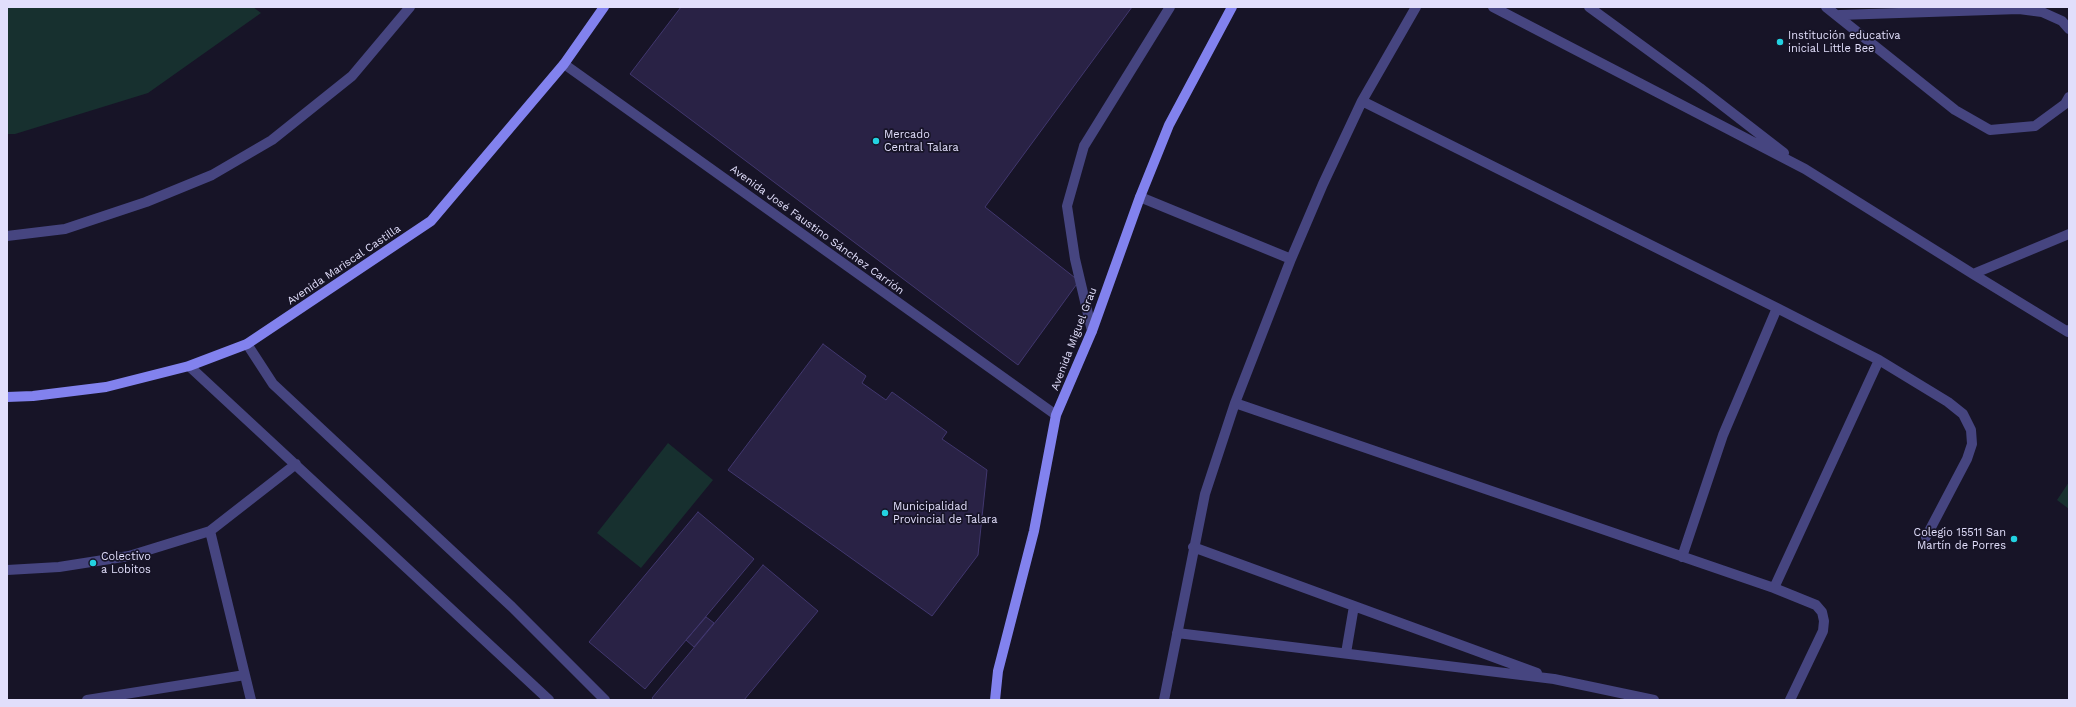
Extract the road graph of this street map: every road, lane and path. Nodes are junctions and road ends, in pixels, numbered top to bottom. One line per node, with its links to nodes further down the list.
1 (410, 7): 17 (street)
2 (604, 7): 11 (main road, Avenida Mariscal Castilla)
3 (1170, 7): 22 (street)
4 (1232, 7): 15 (main road, Avenida Miguel Grau)
5 (1416, 7): 13 (street)
6 (1493, 7): 14 (street)
7 (1589, 7): 14 (street)
8 (1826, 7): 9 (street)
9 (1838, 15): 10 (street); 12 (street)
10 (2069, 29)
11 (564, 64): 23 (main road, Avenida Mariscal Castilla); 28 (street, Avenida José Faustino Sánchez Carrión)
12 (2069, 97)
13 (1362, 101): 18 (street); 20 (street)
14 (1805, 169): 19 (street)
15 (1140, 196): 18 (street); 22 (main road, Avenida Miguel Grau)
16 (2069, 234): 19 (street)
17 (7, 236)
18 (1291, 260): 27 (street)
19 (1973, 274): 21 (street)
20 (1777, 308): 24 (street); 33 (street)
21 (2069, 330)
22 (1092, 331): 28 (main road, Avenida Miguel Grau)
23 (247, 344): 25 (main road, Avenida Mariscal Castilla); 44 (street)
24 (1879, 360): 31 (street); 35 (street)
25 (189, 366): 26 (main road, Avenida Mariscal Castilla); 29 (street)
26 (7, 397)
27 (1235, 403): 32 (street); 33 (street)
28 (1056, 415): 45 (main road, Avenida Miguel Grau)
29 (296, 464): 30 (street); 43 (street)
30 (210, 530): 34 (street); 39 (street)
31 (1926, 537)
32 (1193, 546): 36 (street); 37 (street)
33 (1682, 557): 35 (street)
34 (7, 570)
35 (1774, 588): 48 (street)
36 (1354, 606): 38 (street); 40 (street)
37 (1177, 633): 38 (street); 46 (street)
38 (1346, 653): 40 (street)
39 (245, 675): 41 (street); 42 (street)
40 (1554, 679): 47 (street)
41 (87, 700)
42 (251, 700)
43 (549, 700)
44 (605, 700)
45 (995, 700)
46 (1164, 700)
47 (1654, 700)
48 (1790, 700)

